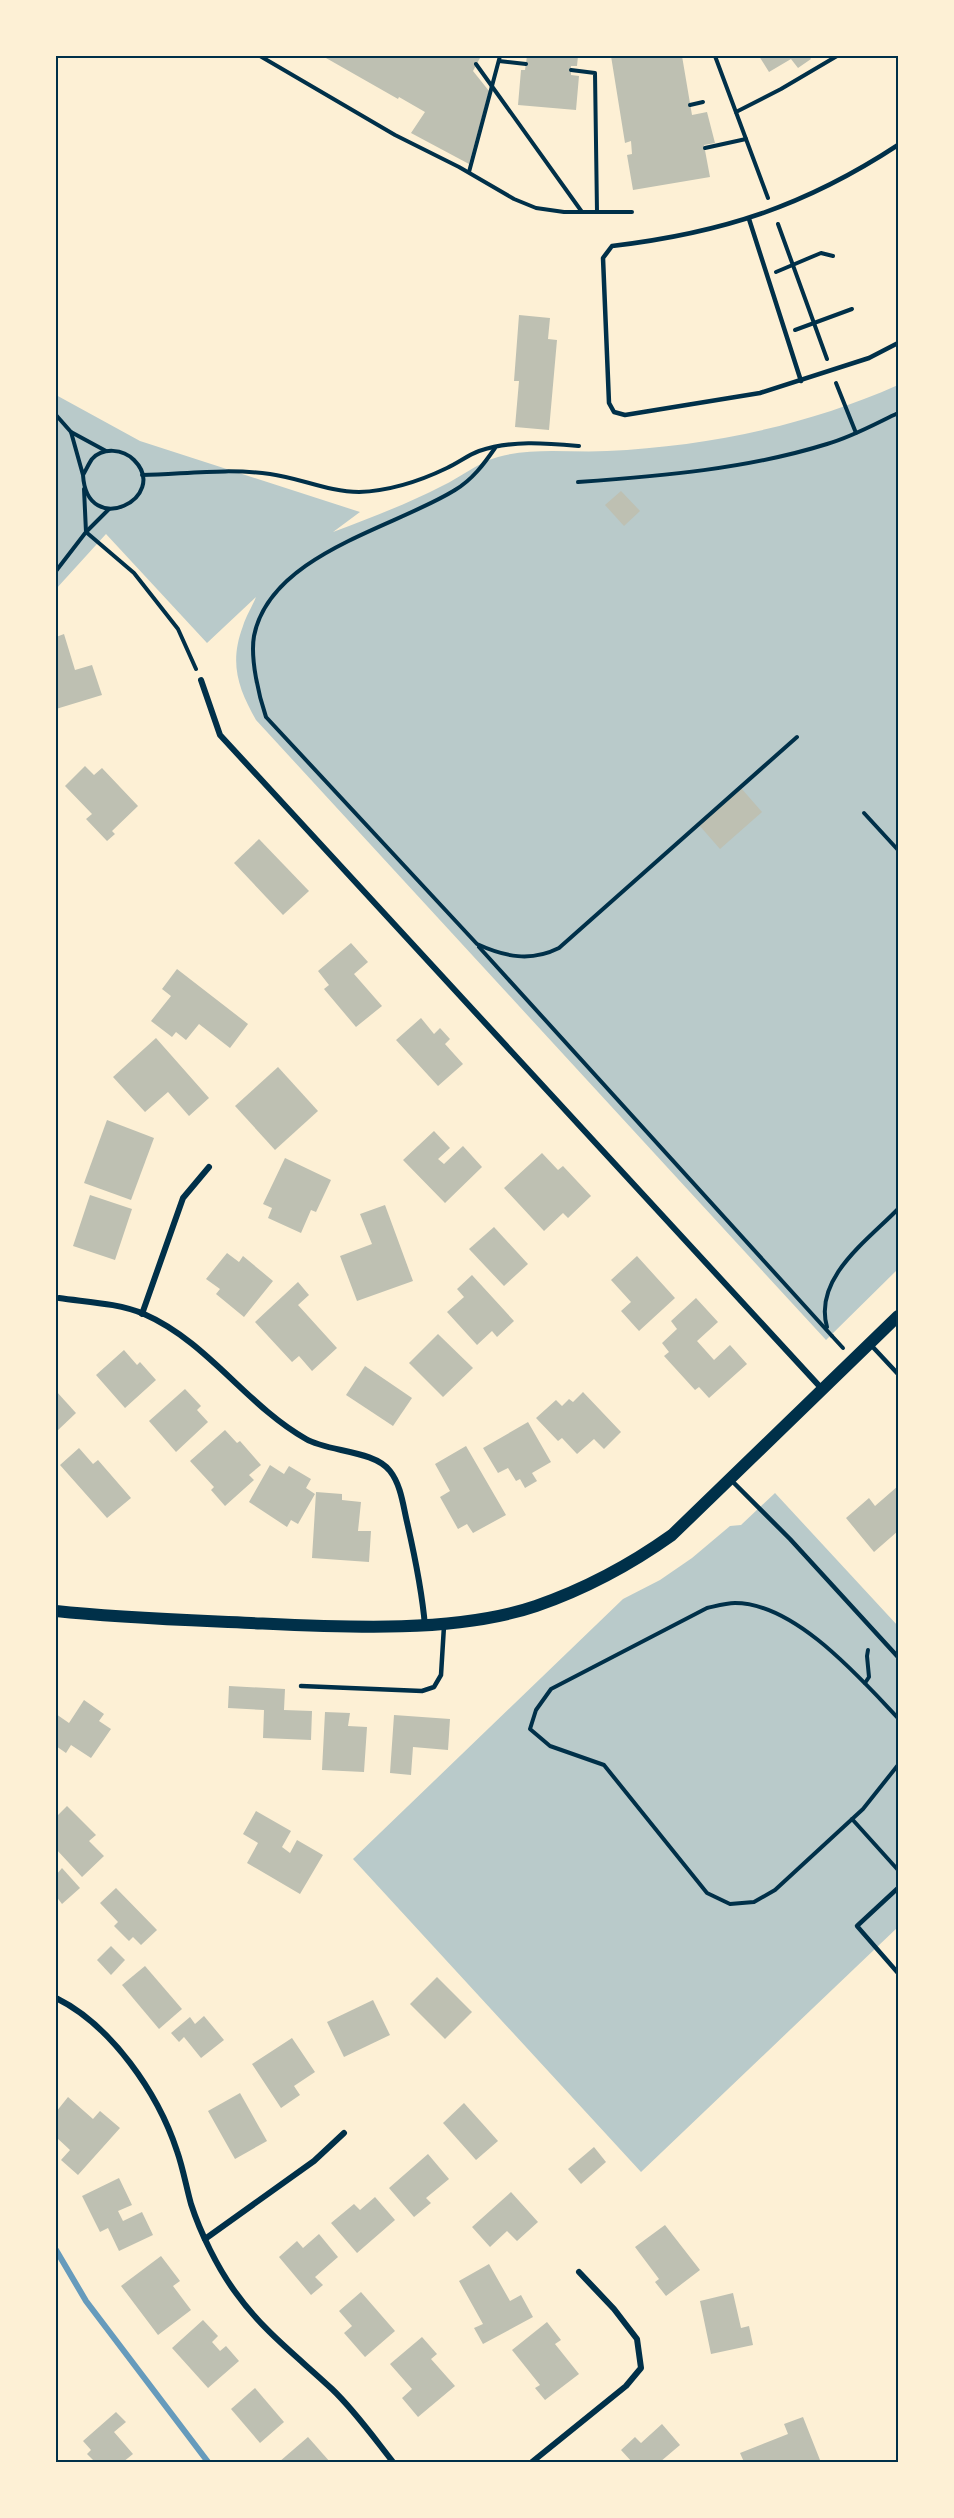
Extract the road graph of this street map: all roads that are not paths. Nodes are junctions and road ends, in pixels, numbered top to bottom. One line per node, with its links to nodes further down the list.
1 (898, 145): 2 (lane)
2 (749, 219): 4 (lane); 4 (lane)
3 (898, 343): 4 (lane)
4 (801, 381)
5 (201, 680): 12 (street)
6 (209, 1167): 8 (street)
7 (58, 1298): 8 (street)
8 (142, 1314): 16 (street)
9 (898, 1316): 10 (main road)
10 (870, 1344): 11 (lane); 12 (main road)
11 (898, 1374)
12 (823, 1390): 13 (main road)
13 (731, 1480): 15 (main road); 17 (lane)
14 (56, 1611): 16 (main road)
15 (444, 1623): 16 (main road); 18 (lane)
16 (425, 1626)
17 (898, 1657)
18 (301, 1686)
19 (898, 1888): 20 (lane)
20 (898, 1972)
21 (56, 1998): 23 (street)
22 (344, 2133): 23 (street)
23 (205, 2239): 25 (street)
24 (579, 2272): 26 (street)
25 (393, 2463)
26 (532, 2463)

